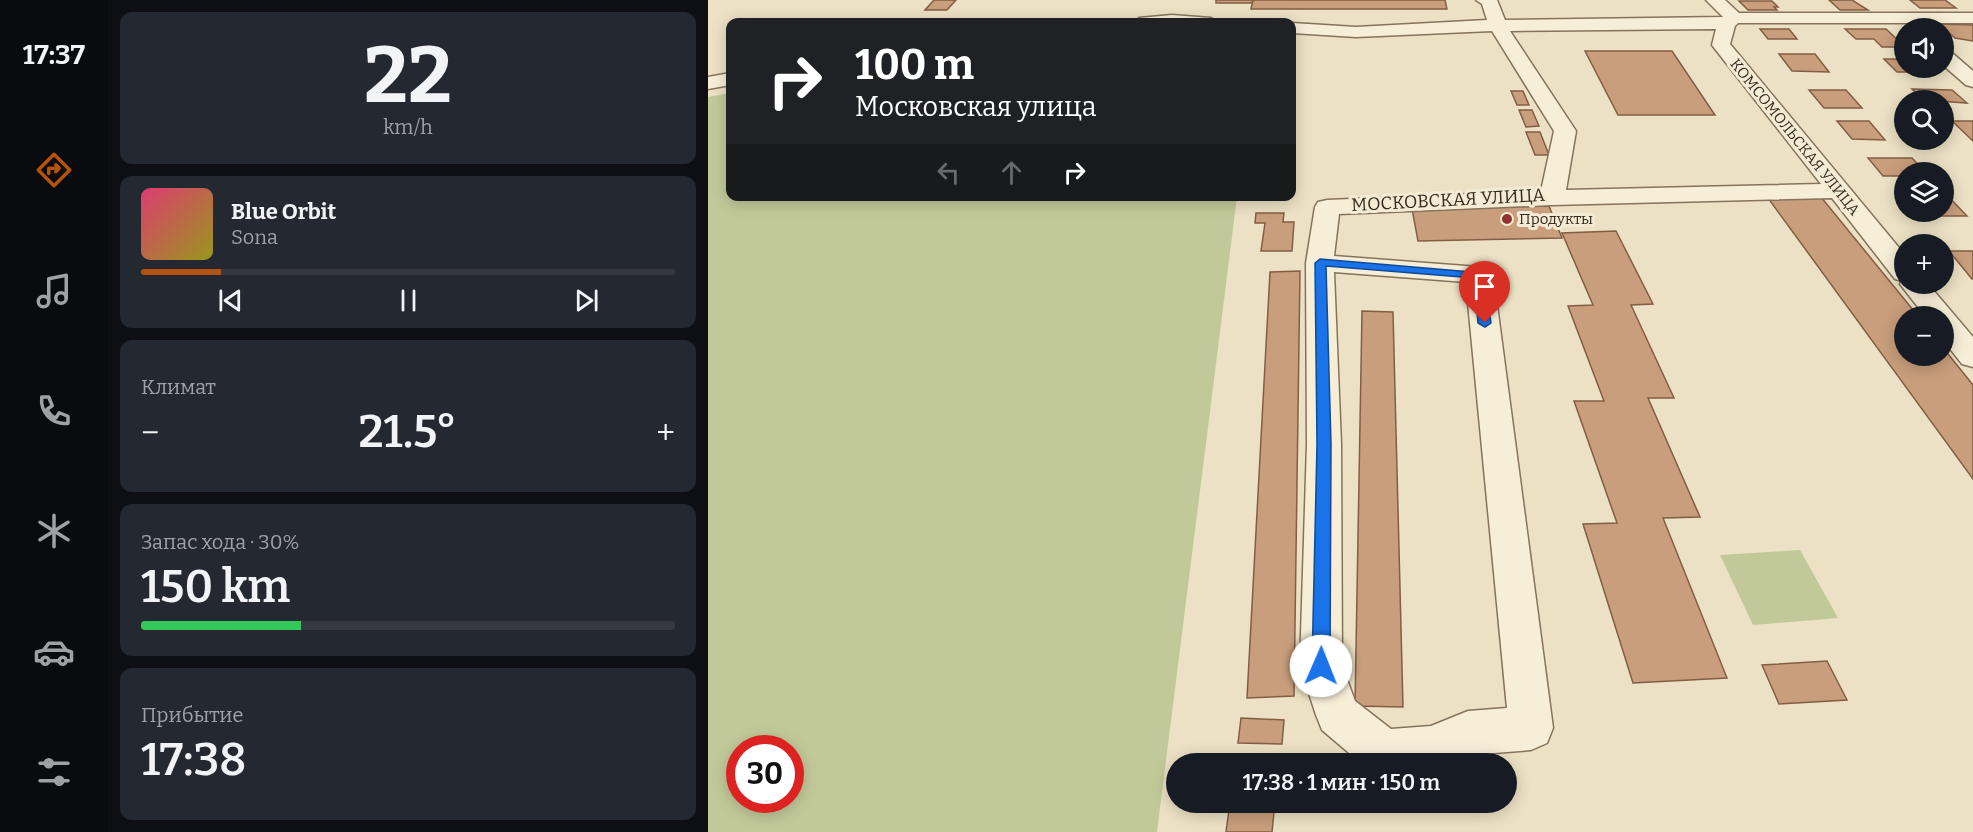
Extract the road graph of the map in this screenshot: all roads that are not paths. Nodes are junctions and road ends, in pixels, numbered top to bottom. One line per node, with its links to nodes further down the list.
1 (1485, 0): 9 (street, МОСКОВСКАЯ УЛИЦА)
2 (1715, 0): 7 (street)
3 (1877, 0): 4 (street)
4 (1900, 18)
5 (1973, 18): 6 (street)
6 (1954, 19)
7 (1730, 21): 8 (street); 9 (street); 15 (street, КОМСОМОЛЬСКАЯ УЛИЦА)
8 (1894, 23)
9 (1498, 26): 10 (street); 16 (street, МОСКОВСКАЯ УЛИЦА)
10 (1296, 28)
11 (1954, 65): 13 (street)
12 (726, 80): 14 (street)
13 (1973, 81)
14 (708, 83)
15 (1839, 191): 16 (street); 17 (street, КОМСОМОЛЬСКАЯ УЛИЦА)
16 (1552, 198): 18 (street, МОСКОВСКАЯ УЛИЦА)
17 (1894, 259)
18 (1320, 263): 18 (street)
19 (1922, 294): 20 (street)
20 (1932, 306)
21 (1954, 333): 22 (street)
22 (1973, 357)

